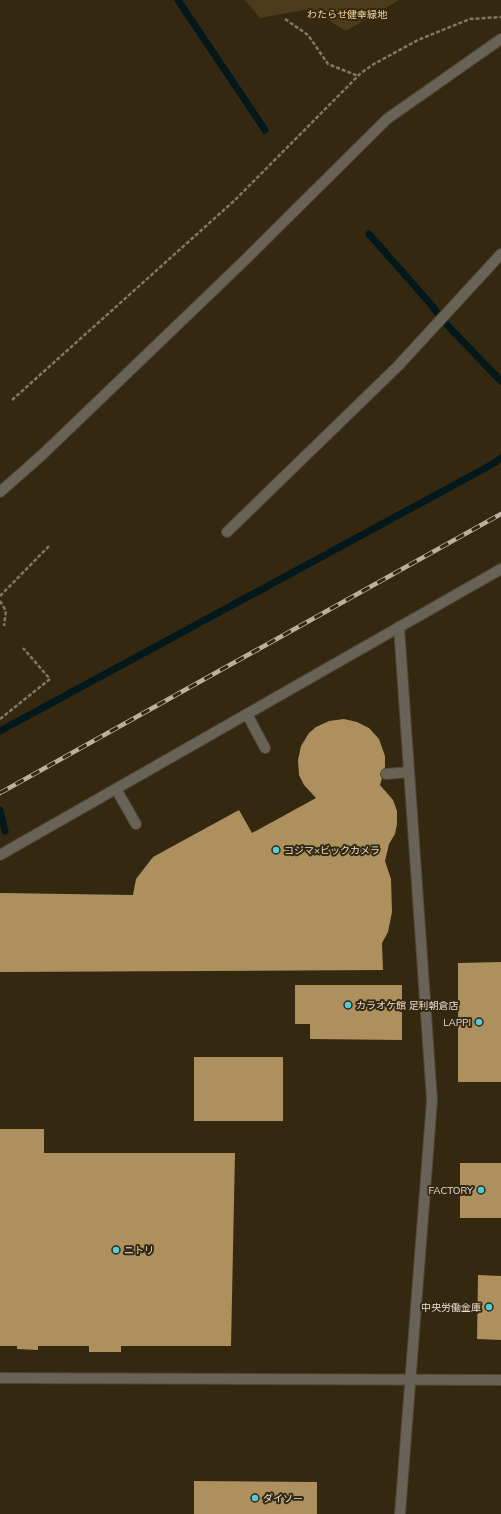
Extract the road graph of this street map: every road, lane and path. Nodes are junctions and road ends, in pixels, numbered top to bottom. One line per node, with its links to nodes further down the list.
1 (501, 17): 4 (path)
2 (285, 19): 4 (path)
3 (501, 39): 7 (street)
4 (358, 76): 6 (path)
5 (501, 254): 8 (street)
6 (12, 400)
7 (0, 492)
8 (227, 532)
9 (50, 545): 11 (path)
10 (501, 569): 14 (street)
11 (0, 596)
12 (0, 601): 13 (path)
13 (4, 626)
14 (399, 627): 16 (street); 19 (street)
15 (23, 648): 17 (path)
16 (247, 714): 18 (street); 21 (street)
17 (0, 719)
18 (265, 748)
19 (409, 772): 20 (street); 25 (street)
20 (386, 774)
21 (116, 789): 22 (street); 23 (street)
22 (136, 824)
23 (0, 855)
24 (0, 1378): 25 (street)
25 (410, 1379): 26 (street); 27 (street)
26 (501, 1380)
27 (400, 1514)

